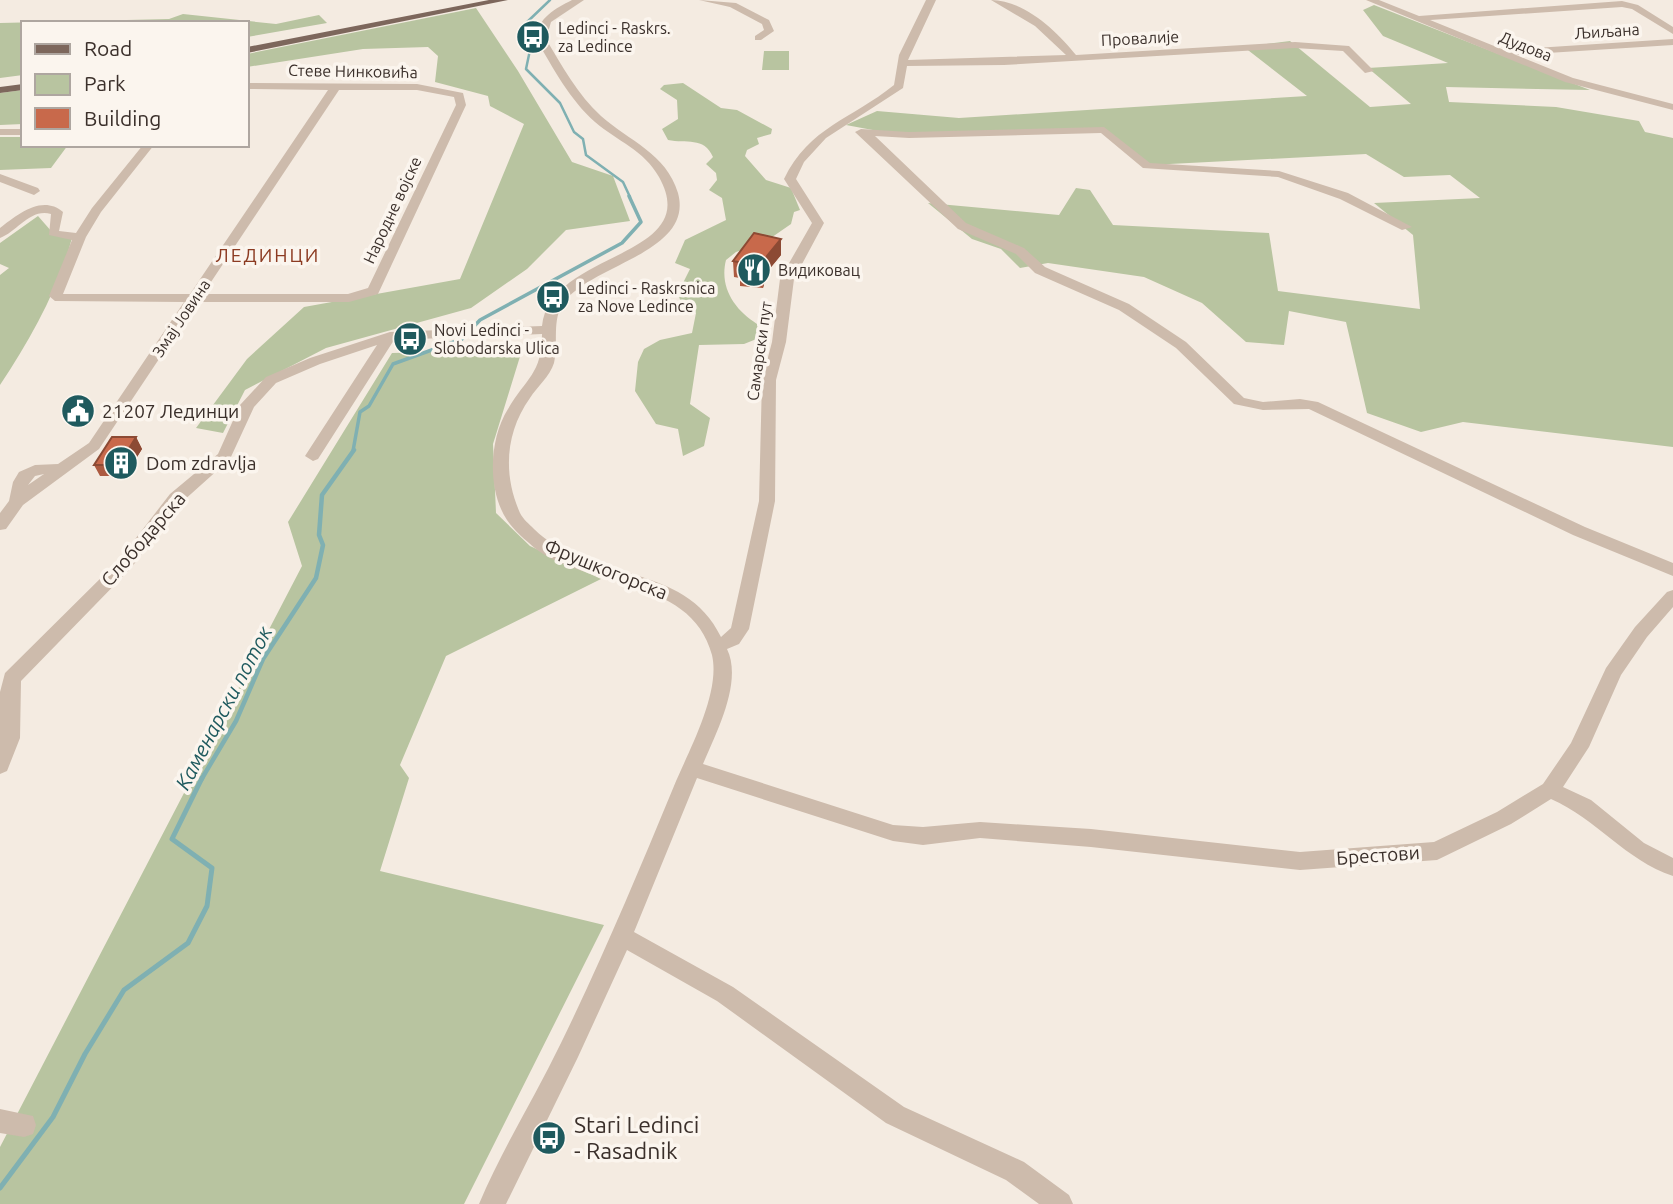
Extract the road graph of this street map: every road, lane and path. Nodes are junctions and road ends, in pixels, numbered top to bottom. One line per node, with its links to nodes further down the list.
1 (503, 0): 11 (main road)
2 (704, 0): 9 (street)
3 (931, 0): 14 (street, Самарски пут)
4 (996, 0): 13 (street)
5 (1371, 0): 7 (street, Дудова)
6 (576, 1): 33 (street, Фрушкогорска)
7 (1415, 19): 8 (street); 12 (street, Дудова)
8 (1673, 31)
9 (758, 38)
10 (1673, 42): 12 (street, Љиљана)
11 (248, 50)
12 (1501, 54): 21 (street, Дудова)
13 (1073, 57): 14 (street, Провалије); 15 (street, Провалије)
14 (904, 63): 22 (street, Самарски пут)
15 (1369, 71)
16 (248, 86): 17 (street, Стеве Нинковића)
17 (336, 86): 20 (street, Стеве Нинковића); 32 (street, Змај Јовина)
18 (21, 87): 19 (main road)
19 (0, 90)
20 (459, 95): 32 (street, Народне војске)
21 (1673, 107)
22 (833, 127): 25 (street); 39 (street, Самарски пут)
23 (0, 132): 24 (street)
24 (21, 132)
25 (864, 132): 29 (street); 37 (street)
26 (147, 147): 31 (street)
27 (0, 178): 28 (street)
28 (34, 191)
29 (1406, 227)
30 (0, 234): 31 (street)
31 (80, 237): 32 (street, Народне војске)
32 (194, 298): 36 (street, Змај Јовина)
33 (548, 330): 34 (street, Слободарска); 39 (street, Фрушкогорска)
34 (390, 336): 35 (street); 40 (street, Слободарска)
35 (313, 456)
36 (1, 523)
37 (1673, 570)
38 (1673, 596): 43 (street, Брестови)
39 (718, 645): 42 (street, Фрушкогорска)
40 (5, 690): 41 (street, Слободарска)
41 (0, 766)
42 (691, 768): 43 (street, Брестови); 45 (street, Фрушкогорска)
43 (1550, 790): 44 (street)
44 (1673, 867)
45 (623, 937): 46 (street, Фрушкогорска); 47 (street)
46 (492, 1204)
47 (1060, 1204)

